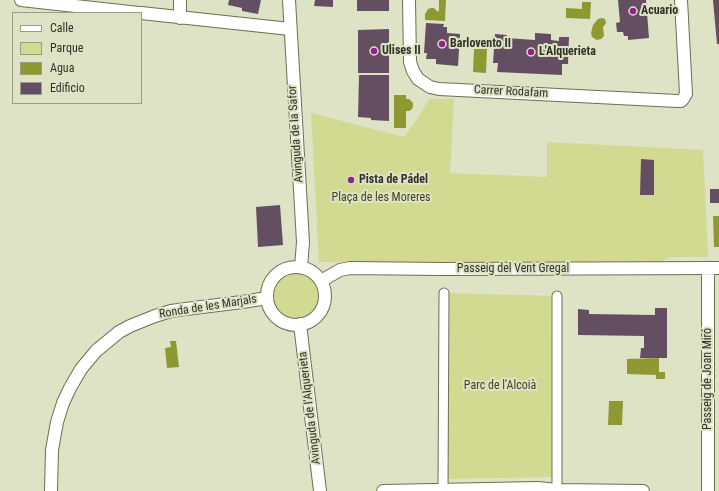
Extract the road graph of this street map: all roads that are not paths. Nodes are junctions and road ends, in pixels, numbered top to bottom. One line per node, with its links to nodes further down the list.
1 (21, 0): 6 (street)
2 (180, 0): 9 (street)
3 (289, 0): 10 (street, Avinguda de la Safor)
4 (409, 0): 5 (street, Carrer Rodafam)
5 (681, 0)
6 (39, 1): 7 (street)
7 (132, 12)
8 (142, 13): 9 (street)
9 (180, 18): 10 (street)
10 (290, 29): 11 (street, Avinguda de la Safor)
11 (301, 267): 13 (street); 16 (street)
12 (713, 268): 13 (street, Passeig del Vent Gregal); 24 (street, Passeig de Joan Miró)
13 (321, 281): 17 (street)
14 (444, 294): 18 (street)
15 (557, 296): 19 (street)
16 (267, 298): 17 (street); 20 (street, Ronda de les Marjals)
17 (300, 324): 21 (street, Avinguda de l’Alquerieta)
18 (443, 490): 19 (street); 22 (street)
19 (553, 490): 23 (street)
20 (51, 491)
21 (320, 491)
22 (383, 491)
23 (643, 491)
24 (708, 491)

